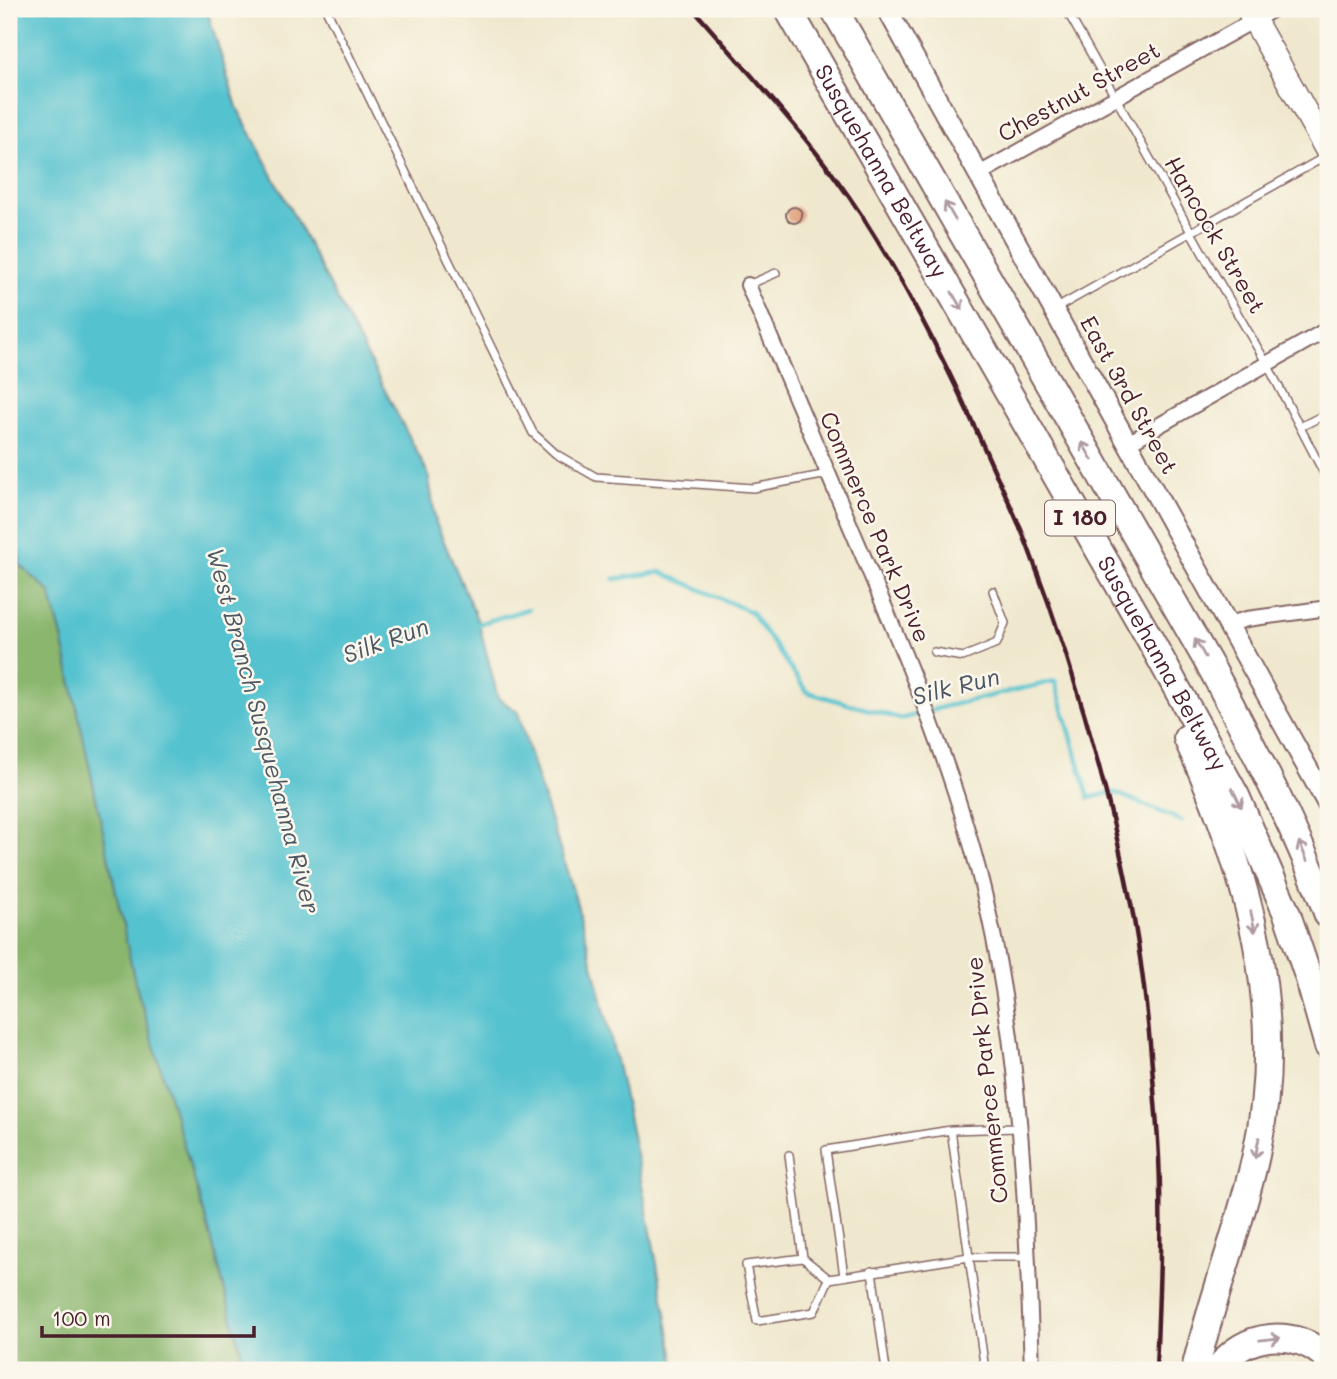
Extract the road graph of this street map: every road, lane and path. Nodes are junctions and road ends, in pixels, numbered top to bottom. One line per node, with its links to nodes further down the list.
1 (326, 9): 20 (lane)
2 (788, 9): 21 (highway, Susquehanna Beltway / I 180, one-way to 21)
3 (834, 9): 28 (highway, Susquehanna Beltway / I 180, one-way to 3)
4 (887, 9): 10 (main road, East 3rd Street)
5 (1066, 9): 8 (lane, Hancock Street)
6 (1274, 9): 7 (street, Chestnut Street)
7 (1251, 14): 8 (street, Chestnut Street); 9 (main road)
8 (1115, 98): 10 (street, Chestnut Street); 11 (lane, Hancock Street)
9 (1328, 153): 11 (lane)
10 (979, 174): 14 (main road, East 3rd Street)
11 (1191, 232): 14 (lane); 16 (lane, Hancock Street)
12 (776, 273): 13 (lane)
13 (748, 285): 20 (street, Commerce Park Drive)
14 (1054, 310): 19 (main road, East 3rd Street)
15 (1328, 329): 16 (street)
16 (1267, 363): 18 (lane, Hancock Street); 19 (street)
17 (1328, 413): 18 (lane)
18 (1300, 428): 22 (lane, Hancock Street)
19 (1128, 443): 25 (main road, East 3rd Street)
20 (828, 474): 30 (street, Commerce Park Drive)
21 (1058, 480): 29 (highway, Susquehanna Beltway / I 180, one-way to 29); 43 (highway, one-way to 43)
22 (1328, 481)
23 (993, 591): 26 (lane)
24 (1328, 608): 25 (street)
25 (1229, 624): 27 (main road, East 3rd Street)
26 (934, 652)
27 (1328, 804)
28 (1328, 915)
29 (1328, 1046)
30 (1018, 1128): 31 (lane); 34 (street, Commerce Park Drive)
31 (951, 1129): 33 (lane); 37 (lane)
32 (789, 1155): 35 (lane)
33 (969, 1257): 34 (lane); 36 (lane); 41 (lane)
34 (1027, 1257): 42 (street, Commerce Park Drive)
35 (803, 1258): 38 (lane); 38 (lane)
36 (872, 1271): 37 (lane); 40 (lane)
37 (844, 1276): 38 (lane)
38 (830, 1279)
39 (1328, 1359): 44 (highway, one-way to 39)
40 (886, 1370)
41 (985, 1370)
42 (1032, 1370)
43 (1195, 1370)
44 (1218, 1370)

